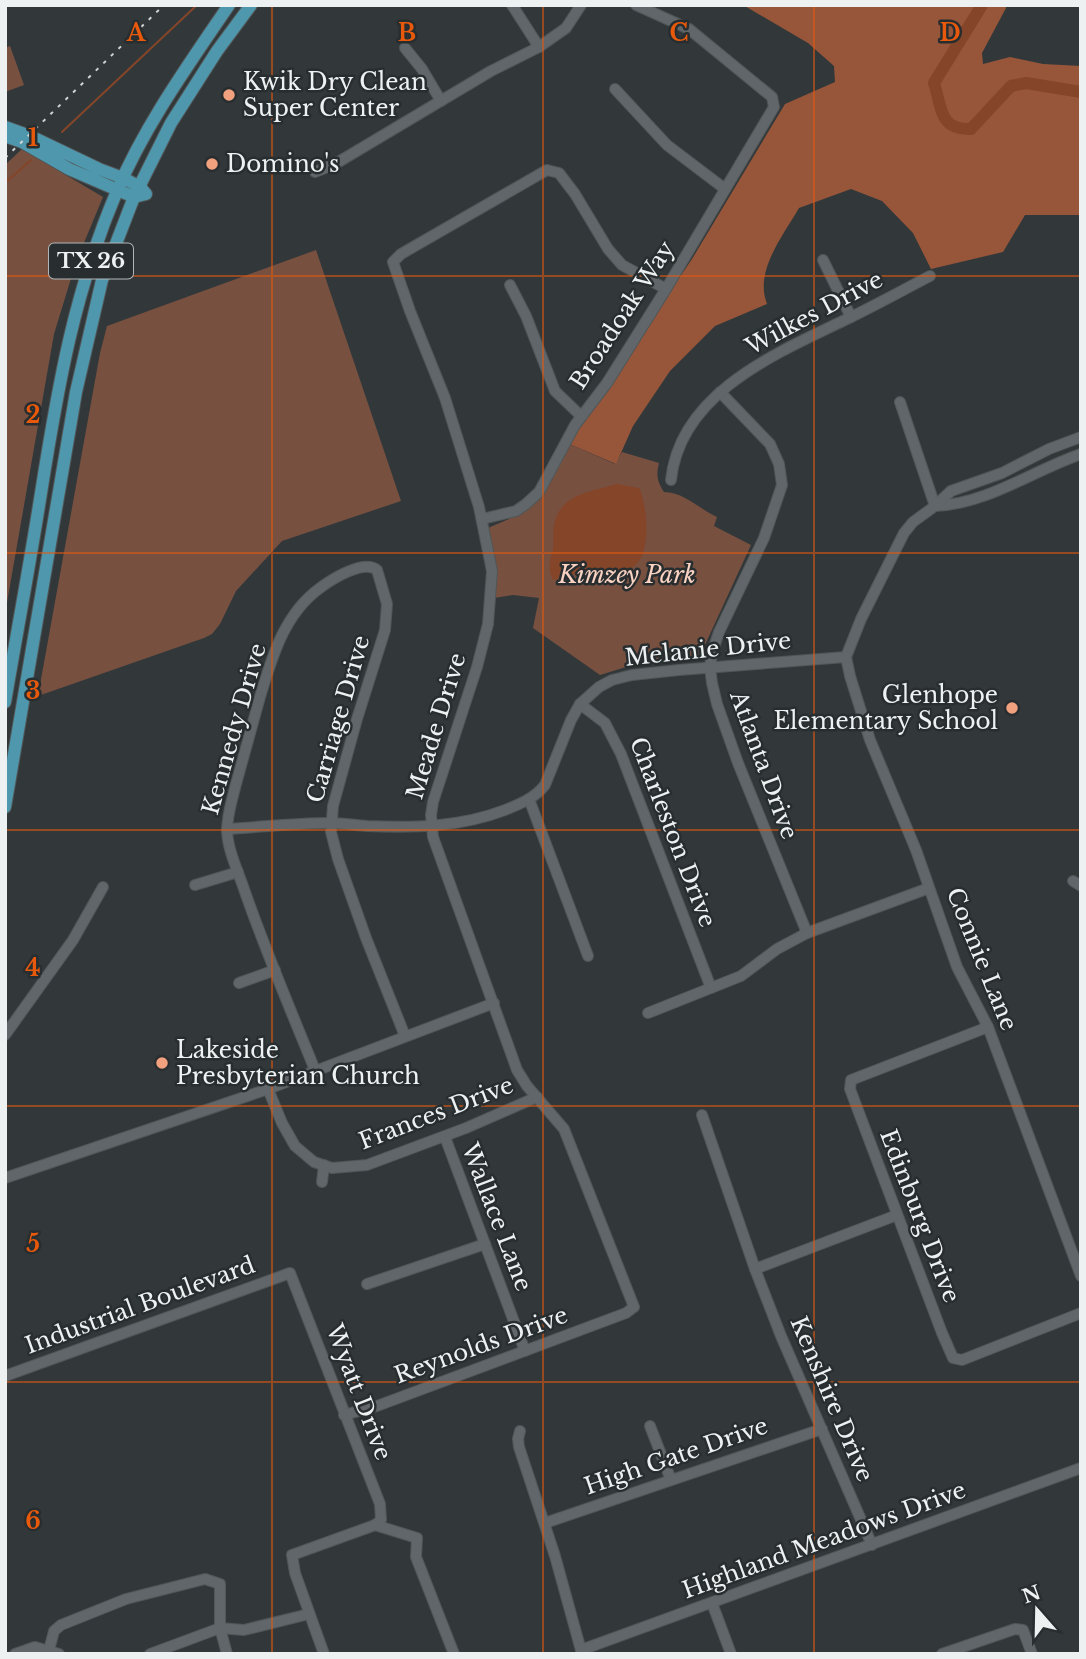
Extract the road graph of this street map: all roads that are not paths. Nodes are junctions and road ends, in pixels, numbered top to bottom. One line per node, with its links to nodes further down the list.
1 (229, 5): 13 (main road, TX 26)
2 (251, 5): 15 (main road, TX 26)
3 (512, 5): 6 (street)
4 (581, 5): 6 (street)
5 (636, 5): 14 (street, Broadoak Way)
6 (539, 47): 9 (street)
7 (405, 48): 9 (street)
8 (615, 89): 14 (street)
9 (441, 101): 12 (street)
10 (5, 127): 13 (main road)
11 (5, 136): 13 (main road)
12 (315, 173)
13 (120, 184): 15 (main road); 31 (main road, TX 26)
14 (726, 189): 19 (street, Broadoak Way)
15 (137, 192): 32 (main road, TX 26)
16 (823, 260): 20 (street)
17 (930, 276): 20 (street, Wilkes Drive)
18 (510, 285): 23 (street)
19 (666, 289): 23 (street, Broadoak Way); 30 (street, Meade Drive)
20 (851, 317): 21 (street, Wilkes Drive)
21 (720, 392): 28 (street, Wilkes Drive); 35 (street, Atlanta Drive)
22 (900, 402): 29 (street)
23 (581, 416): 30 (street, Broadoak Way)
24 (1081, 437): 25 (street)
25 (1057, 446): 27 (street); 29 (street)
26 (1081, 454): 27 (street)
27 (1062, 461): 29 (street)
28 (671, 480)
29 (935, 506): 34 (street)
30 (482, 519): 41 (street, Meade Drive)
31 (36, 523): 32 (main road); 36 (main road, TX 26)
32 (52, 526): 38 (main road, TX 26)
33 (306, 601): 40 (street, Carriage Drive); 42 (street, Kennedy Drive)
34 (846, 657): 35 (street, Melanie Drive); 46 (street, Connie Lane)
35 (710, 667): 37 (street, Melanie Drive); 47 (street, Atlanta Drive)
36 (5, 702)
37 (580, 704): 39 (street, Melanie Drive); 51 (street, Charleston Drive)
38 (6, 794)
39 (529, 799): 41 (street, Melanie Drive); 48 (street)
40 (332, 822): 41 (street, Melanie Drive); 42 (street, Melanie Drive); 56 (street, Carriage Drive)
41 (432, 826): 52 (street, Meade Drive)
42 (227, 830): 43 (street, Kennedy Drive)
43 (238, 872): 44 (street); 49 (street, Kennedy Drive)
44 (195, 885)
45 (103, 887): 55 (street)
46 (929, 888): 47 (street); 54 (street, Connie Lane)
47 (807, 933): 51 (street)
48 (588, 956)
49 (275, 970): 50 (street); 57 (street, Kennedy Drive)
50 (239, 983)
51 (711, 988): 53 (street)
52 (494, 1003): 56 (street); 59 (street, Meade Drive)
53 (648, 1013)
54 (988, 1027): 65 (street, Edinburg Drive); 69 (street, Connie Lane)
55 (5, 1035)
56 (405, 1036): 57 (street)
57 (315, 1070): 58 (street)
58 (268, 1089): 62 (street); 63 (street)
59 (537, 1097): 61 (street, Frances Drive); 71 (street, Meade Drive)
60 (702, 1115): 67 (street, Kenshire Drive)
61 (445, 1137): 62 (street, Frances Drive); 66 (street, Wallace Lane)
62 (324, 1165): 64 (street)
63 (5, 1178)
64 (322, 1181)
65 (897, 1214): 67 (street); 72 (street, Edinburg Drive)
66 (485, 1244): 70 (street); 73 (street, Wallace Lane)
67 (755, 1269): 77 (street, Kenshire Drive)
68 (290, 1273): 74 (street, Industrial Boulevard); 75 (street, Wyatt Drive)
69 (1081, 1276)
70 (367, 1284)
71 (631, 1311): 73 (street, Reynolds Drive)
72 (1081, 1313)
73 (525, 1352): 75 (street, Reynolds Drive)
74 (5, 1376)
75 (344, 1415): 82 (street, Wyatt Drive)
76 (650, 1426): 80 (street)
77 (822, 1429): 80 (street, High Gate Drive); 83 (street, Kenshire Drive)
78 (520, 1431): 81 (street)
79 (1081, 1468): 83 (street, Highland Meadows Drive)
80 (671, 1480): 81 (street, High Gate Drive)
81 (545, 1523): 87 (street)
82 (375, 1525): 85 (street); 93 (street)
83 (872, 1545): 84 (street, Highland Meadows Drive)
84 (712, 1603): 87 (street, Highland Meadows Drive); 94 (street)
85 (309, 1614): 86 (street); 92 (street)
86 (220, 1628): 88 (street); 90 (street); 91 (street)
87 (582, 1652)
88 (52, 1653): 89 (street)
89 (15, 1654)
90 (150, 1654)
91 (227, 1654)
92 (324, 1654)
93 (454, 1654)
94 (731, 1654)
95 (942, 1654): 96 (street)
96 (1032, 1654)

